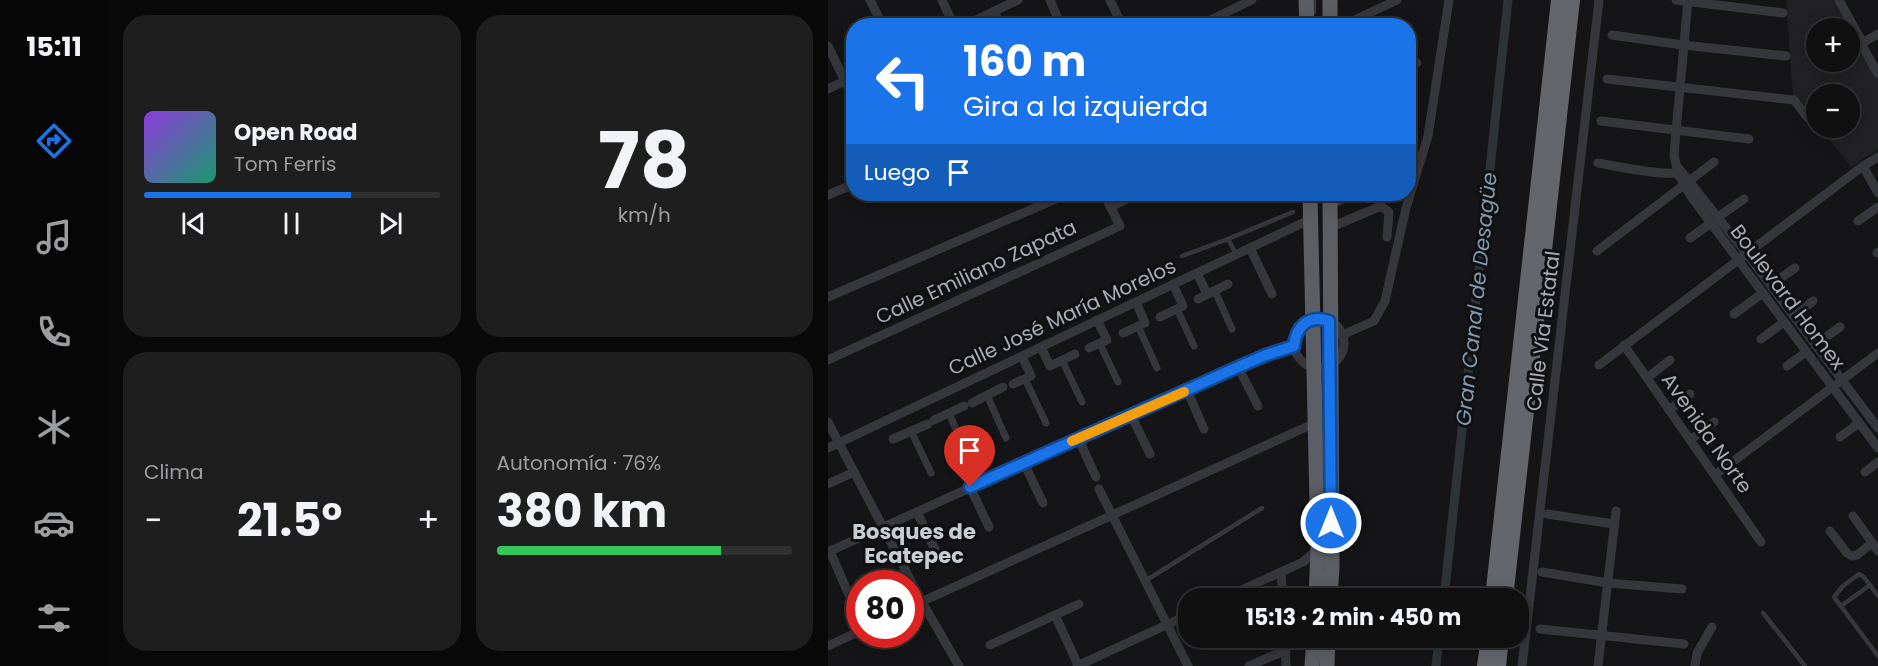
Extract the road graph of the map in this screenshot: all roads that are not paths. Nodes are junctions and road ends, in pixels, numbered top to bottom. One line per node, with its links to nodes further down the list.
1 (870, 0): 22 (street)
2 (942, 0): 23 (street)
3 (1018, 0): 19 (street)
4 (1050, 0): 26 (street)
5 (1110, 0): 27 (street)
6 (1252, 0): 28 (street)
7 (1306, 0): 29 (highway)
8 (1314, 0): 30 (lane)
9 (1324, 0): 31 (lane)
10 (1330, 0): 32 (highway)
11 (1397, 0): 33 (street)
12 (1449, 0): 55 (street)
13 (1559, 0): 202 (highway)
14 (1572, 0): 203 (highway)
15 (1599, 0): 241 (street, Calle Vía Estatal)
16 (1676, 0): 18 (street)
17 (1839, 0): 36 (street)
18 (1688, 1): 21 (street); 37 (street, Boulevard Homex)
19 (1004, 3): 20 (street)
20 (994, 11): 24 (street); 25 (street)
21 (1783, 13)
22 (879, 18)
23 (950, 18)
24 (980, 18)
25 (997, 18)
26 (1058, 18)
27 (1119, 18)
28 (1215, 18)
29 (1309, 18)
30 (1311, 18)
31 (1324, 18)
32 (1330, 18)
33 (1359, 18)
34 (1878, 34): 36 (street)
35 (1612, 35): 37 (street)
36 (1863, 42): 40 (street)
37 (1683, 45): 39 (street); 44 (street, Boulevard Homex)
38 (828, 46): 41 (street)
39 (1786, 56)
40 (1878, 74)
41 (846, 75)
42 (1607, 79): 44 (street)
43 (846, 81): 45 (street)
44 (1680, 88): 46 (street); 48 (street, Boulevard Homex)
45 (828, 89)
46 (1806, 115)
47 (1601, 121): 48 (street)
48 (1675, 130): 49 (street); 54 (street, Boulevard Homex)
49 (1749, 139)
50 (1878, 157): 53 (street)
51 (1714, 162): 56 (street)
52 (1598, 163): 54 (street)
53 (1863, 166): 58 (street); 82 (street)
54 (1680, 173): 56 (street, Boulevard Homex)
55 (1416, 175)
56 (1687, 184): 73 (street, Boulevard Homex); 80 (street)
57 (846, 187): 59 (street)
58 (1878, 193)
59 (828, 195)
60 (1744, 199): 73 (street)
61 (1051, 201): 93 (street)
62 (1107, 201): 69 (street)
63 (1123, 201): 69 (street)
64 (1312, 201): 72 (highway)
65 (1313, 201): 100 (lane)
66 (1328, 201): 100 (lane)
67 (1328, 201): 75 (highway)
68 (1408, 201): 107 (street)
69 (1110, 207): 120 (street, Calle Emiliano Zapata)
70 (1878, 207): 74 (street)
71 (1293, 212): 78 (lane)
72 (1311, 219): 79 (street, Calle José María Morelos); 100 (highway)
73 (1714, 220): 77 (street); 82 (street, Boulevard Homex); 84 (street, Boulevard Homex)
74 (1858, 221)
75 (1330, 225): 76 (street); 100 (highway)
76 (1387, 237)
77 (1690, 238)
78 (1228, 239): 81 (lane); 83 (lane)
79 (1250, 248): 81 (street, Calle José María Morelos); 92 (street)
80 (1598, 251)
81 (1236, 254): 86 (street, Calle José María Morelos)
82 (1747, 254): 84 (street); 89 (street, Boulevard Homex)
83 (1182, 256)
84 (1738, 260): 90 (street, Boulevard Homex); 110 (street)
85 (1795, 268): 89 (street)
86 (1197, 273): 87 (street, Calle José María Morelos); 91 (street)
87 (1173, 284): 95 (street, Calle José María Morelos); 96 (street)
88 (1228, 284): 91 (street)
89 (1771, 285): 99 (street, Boulevard Homex)
90 (1763, 293): 97 (street); 102 (street, Boulevard Homex)
91 (1207, 294): 105 (street)
92 (1272, 294)
93 (828, 297)
94 (1813, 301): 99 (street)
95 (1136, 302): 101 (street, Calle José María Morelos); 103 (street)
96 (1177, 309): 98 (street); 112 (street)
97 (1734, 314)
98 (1160, 316)
99 (1794, 316): 111 (street, Boulevard Homex)
100 (1321, 319): 107 (street); 113 (street); 126 (highway)
101 (1097, 320): 109 (street); 114 (street, Calle José María Morelos)
102 (1784, 322): 108 (street); 116 (street, Boulevard Homex)
103 (1138, 326): 106 (street); 127 (street)
104 (1840, 327): 111 (street)
105 (1232, 328)
106 (1123, 333)
107 (1342, 335): 126 (street)
108 (1761, 339)
109 (1100, 344): 115 (street); 132 (street)
110 (1624, 345): 123 (street); 129 (street, Avenida Norte)
111 (1815, 345): 131 (street, Boulevard Homex)
112 (1194, 346)
113 (1294, 346): 125 (street); 126 (street)
114 (1041, 347): 119 (street, Calle José María Morelos); 121 (street)
115 (1089, 348)
116 (1806, 352): 124 (street); 133 (street, Boulevard Homex)
117 (1878, 353): 131 (street)
118 (1075, 354): 121 (street)
119 (1022, 356): 128 (street, Calle José María Morelos); 130 (street)
120 (828, 360)
121 (1062, 360): 138 (street)
122 (1670, 360): 129 (street)
123 (1599, 365)
124 (1787, 366)
125 (1238, 367): 134 (street); 139 (street)
126 (1322, 367): 149 (highway); 186 (highway)
127 (1157, 368)
128 (985, 374): 135 (street, Calle José María Morelos); 136 (street)
129 (1647, 378): 143 (street, Avenida Norte)
130 (1025, 379): 136 (street); 148 (street)
131 (1842, 381): 133 (street); 145 (street, Boulevard Homex)
132 (1118, 382)
133 (1833, 388): 150 (street, Boulevard Homex); 169 (street)
134 (1187, 390): 144 (street); 153 (street)
135 (948, 391): 140 (street); 142 (street, Calle José María Morelos)
136 (990, 394): 140 (street); 155 (street)
137 (1690, 394): 143 (street)
138 (1082, 402)
139 (1257, 406)
140 (960, 408): 151 (street); 163 (street)
141 (1878, 408): 145 (street)
142 (910, 409): 151 (street); 159 (street, Calle José María Morelos)
143 (1669, 410): 158 (street, Avenida Norte)
144 (1131, 415): 156 (street); 162 (street)
145 (1869, 415): 152 (street, Boulevard Homex)
146 (828, 422): 159 (street)
147 (1714, 422): 158 (street)
148 (1046, 423)
149 (1315, 423): 179 (street); 186 (highway)
150 (1859, 423): 154 (street); 161 (street, Boulevard Homex)
151 (923, 425): 157 (street); 168 (street)
152 (1878, 428)
153 (1204, 429)
154 (1840, 437)
155 (1006, 438)
156 (1078, 438): 165 (street); 170 (street)
157 (893, 439)
158 (1690, 440): 169 (street, Avenida Norte)
159 (839, 443): 160 (street, Calle José María Morelos); 166 (street)
160 (828, 448)
161 (1878, 448)
162 (1150, 454)
163 (967, 455)
164 (1878, 462): 167 (street)
165 (1024, 463): 172 (street); 174 (street)
166 (854, 472): 171 (street); 183 (street)
167 (1865, 472)
168 (931, 473)
169 (1715, 475): 185 (street, Avenida Norte)
170 (1096, 477)
171 (828, 484)
172 (970, 487): 177 (street); 182 (street)
173 (1099, 489): 179 (street)
174 (1043, 503)
175 (1262, 508): 194 (lane)
176 (1616, 511): 181 (street)
177 (917, 512): 183 (street); 189 (street)
178 (1547, 514): 181 (street)
179 (1112, 516): 194 (street); 207 (street)
180 (1853, 516): 187 (street)
181 (1614, 524): 195 (street)
182 (988, 526)
183 (883, 528): 188 (street); 191 (street)
184 (1830, 531): 187 (street)
185 (1761, 542)
186 (1324, 547): 190 (highway); 190 (street)
187 (1875, 547)
188 (829, 552): 205 (street)
189 (936, 552)
190 (1320, 565): 192 (street); 199 (highway); 200 (lane); 201 (highway)
191 (905, 570)
192 (1281, 572): 197 (street); 198 (street)
193 (1542, 572): 195 (street)
194 (1145, 581): 214 (street)
195 (1608, 582): 204 (street); 217 (street)
196 (1870, 585): 206 (lane); 210 (lane); 210 (lane)
197 (1246, 588)
198 (1282, 588)
199 (1317, 588)
200 (1322, 588)
201 (1327, 588)
202 (1494, 588)
203 (1506, 588)
204 (1682, 589)
205 (846, 590)
206 (1878, 596)
207 (924, 601)
208 (1079, 604): 212 (street)
209 (924, 605): 230 (street)
210 (1841, 606): 229 (lane)
211 (1763, 613): 244 (lane)
212 (1055, 615): 220 (street); 231 (street)
213 (1178, 619): 214 (street)
214 (1167, 624): 231 (street); 232 (street)
215 (1712, 627): 243 (street)
216 (1540, 629): 217 (street)
217 (1601, 636): 219 (street); 242 (street)
218 (846, 638): 221 (street)
219 (1684, 644)
220 (990, 645)
221 (828, 646)
222 (1313, 648): 235 (highway)
223 (1320, 648): 236 (lane)
224 (1322, 648): 237 (lane)
225 (1328, 648): 238 (highway)
226 (1488, 648): 239 (highway)
227 (1500, 648): 240 (highway)
228 (1286, 650): 233 (street); 234 (street)
229 (1878, 656)
230 (959, 666)
231 (1077, 666)
232 (1188, 666)
233 (1249, 666)
234 (1286, 666)
235 (1312, 666)
236 (1318, 666)
237 (1323, 666)
238 (1327, 666)
239 (1485, 666)
240 (1498, 666)
241 (1522, 666)
242 (1598, 666)
243 (1695, 666)
244 (1805, 666)

